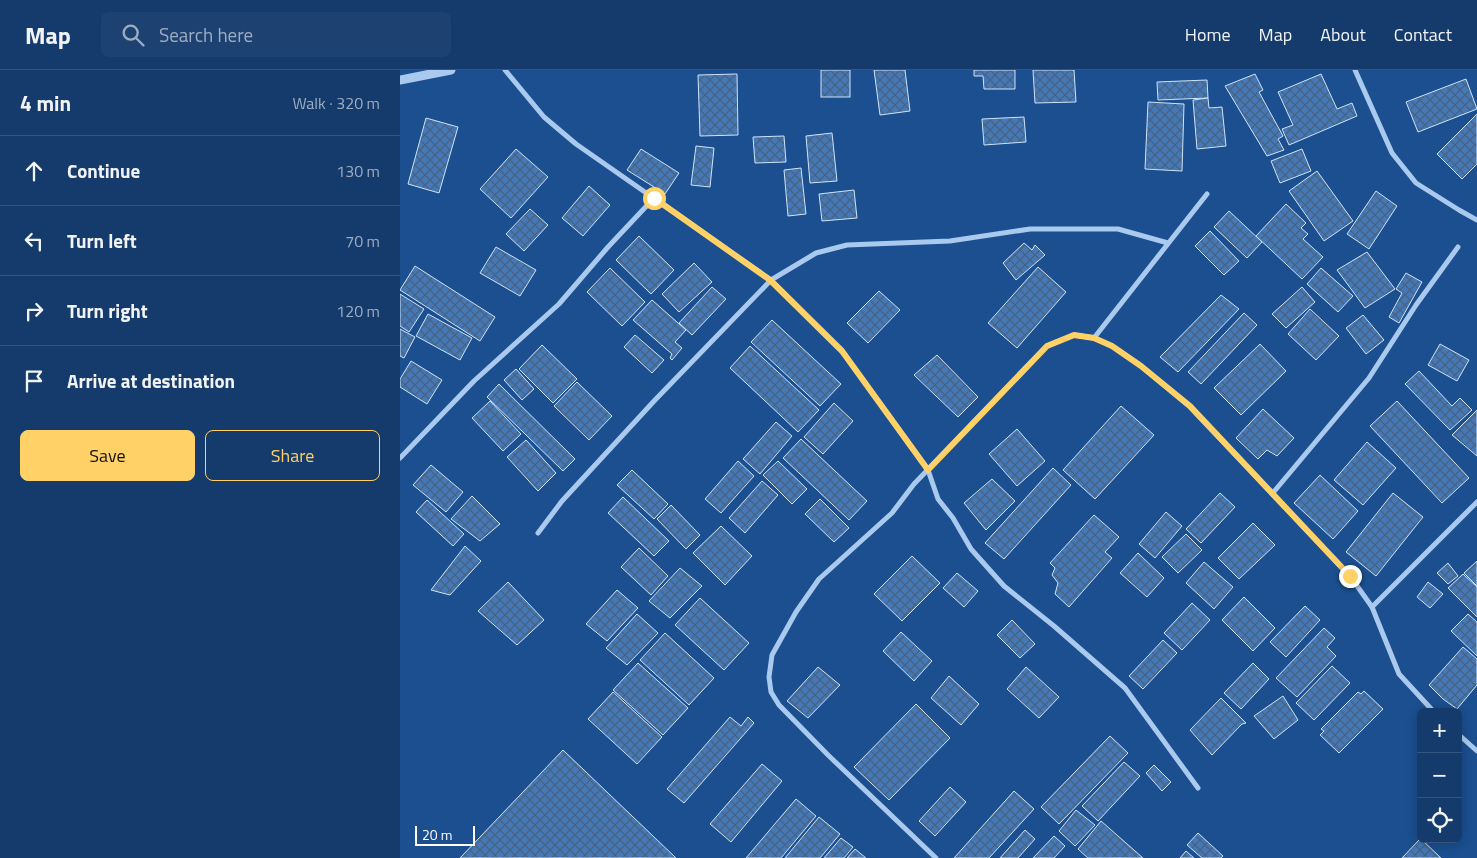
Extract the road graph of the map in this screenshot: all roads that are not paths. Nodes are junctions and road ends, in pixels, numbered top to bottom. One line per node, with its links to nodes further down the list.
1 (451, 70): 4 (street)
2 (505, 70): 6 (street)
3 (1355, 70): 7 (street)
4 (400, 80)
5 (1207, 194): 8 (street)
6 (654, 198): 10 (street); 12 (street)
7 (1477, 220)
8 (1168, 243): 10 (street); 11 (street)
9 (1458, 247): 14 (street)
10 (770, 280): 13 (street); 16 (street)
11 (1094, 338): 13 (street); 14 (street)
12 (400, 458)
13 (928, 470): 21 (street); 22 (street)
14 (1272, 494): 17 (street)
15 (1477, 502): 17 (street)
16 (538, 533)
17 (1372, 607): 18 (street)
18 (1430, 708)
19 (1462, 738): 20 (street)
20 (1477, 751)
21 (1198, 788)
22 (936, 858)

